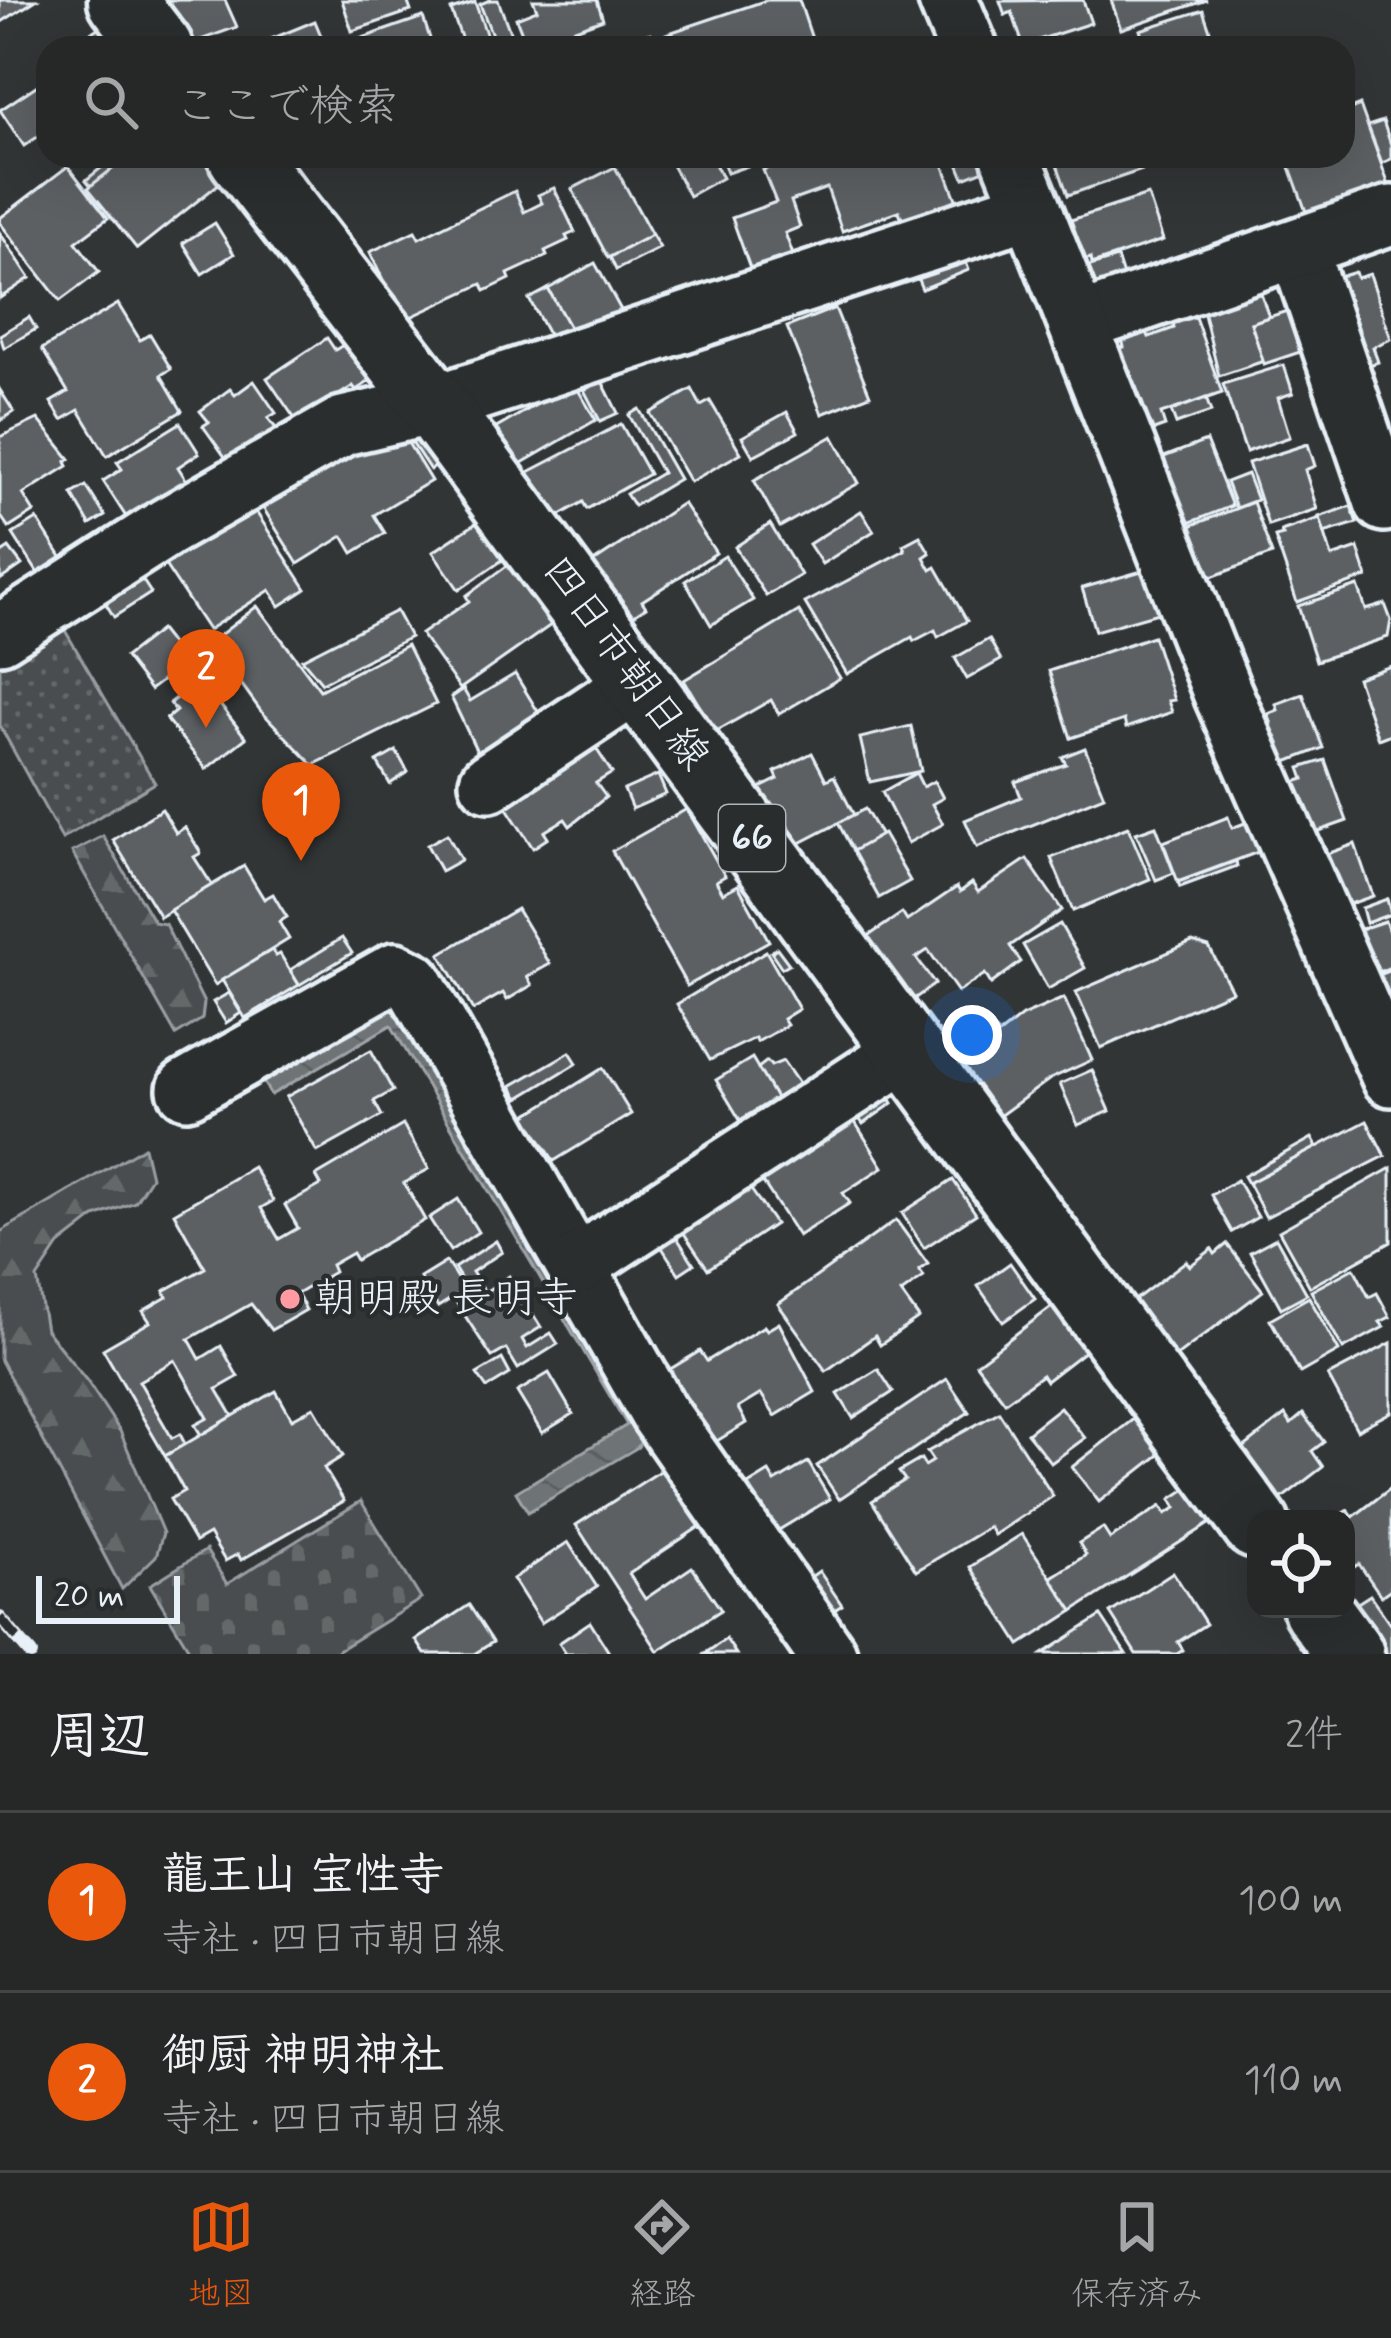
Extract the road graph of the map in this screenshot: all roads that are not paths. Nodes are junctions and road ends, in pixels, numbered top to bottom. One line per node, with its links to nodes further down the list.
1 (122, 0): 3 (main road)
2 (948, 0): 4 (street)
3 (150, 36)
4 (963, 36)
5 (251, 168): 10 (main road, 四日市朝日線 / 66)
6 (1022, 182): 9 (street); 10 (street)
7 (1388, 228): 8 (street)
8 (1298, 248): 9 (street); 11 (street)
9 (1080, 323): 16 (street)
10 (434, 405): 12 (street); 13 (main road, 四日市朝日線 / 66)
11 (1384, 502)
12 (0, 634)
13 (638, 683): 14 (street); 15 (main road, 四日市朝日線 / 66)
14 (490, 782)
15 (908, 1050): 18 (street); 19 (main road, 四日市朝日線 / 66)
16 (1391, 1076)
17 (187, 1089): 18 (street)
18 (577, 1265): 21 (street)
19 (1247, 1513)
20 (1324, 1618): 22 (main road)
21 (827, 1654)
22 (1350, 1654)

